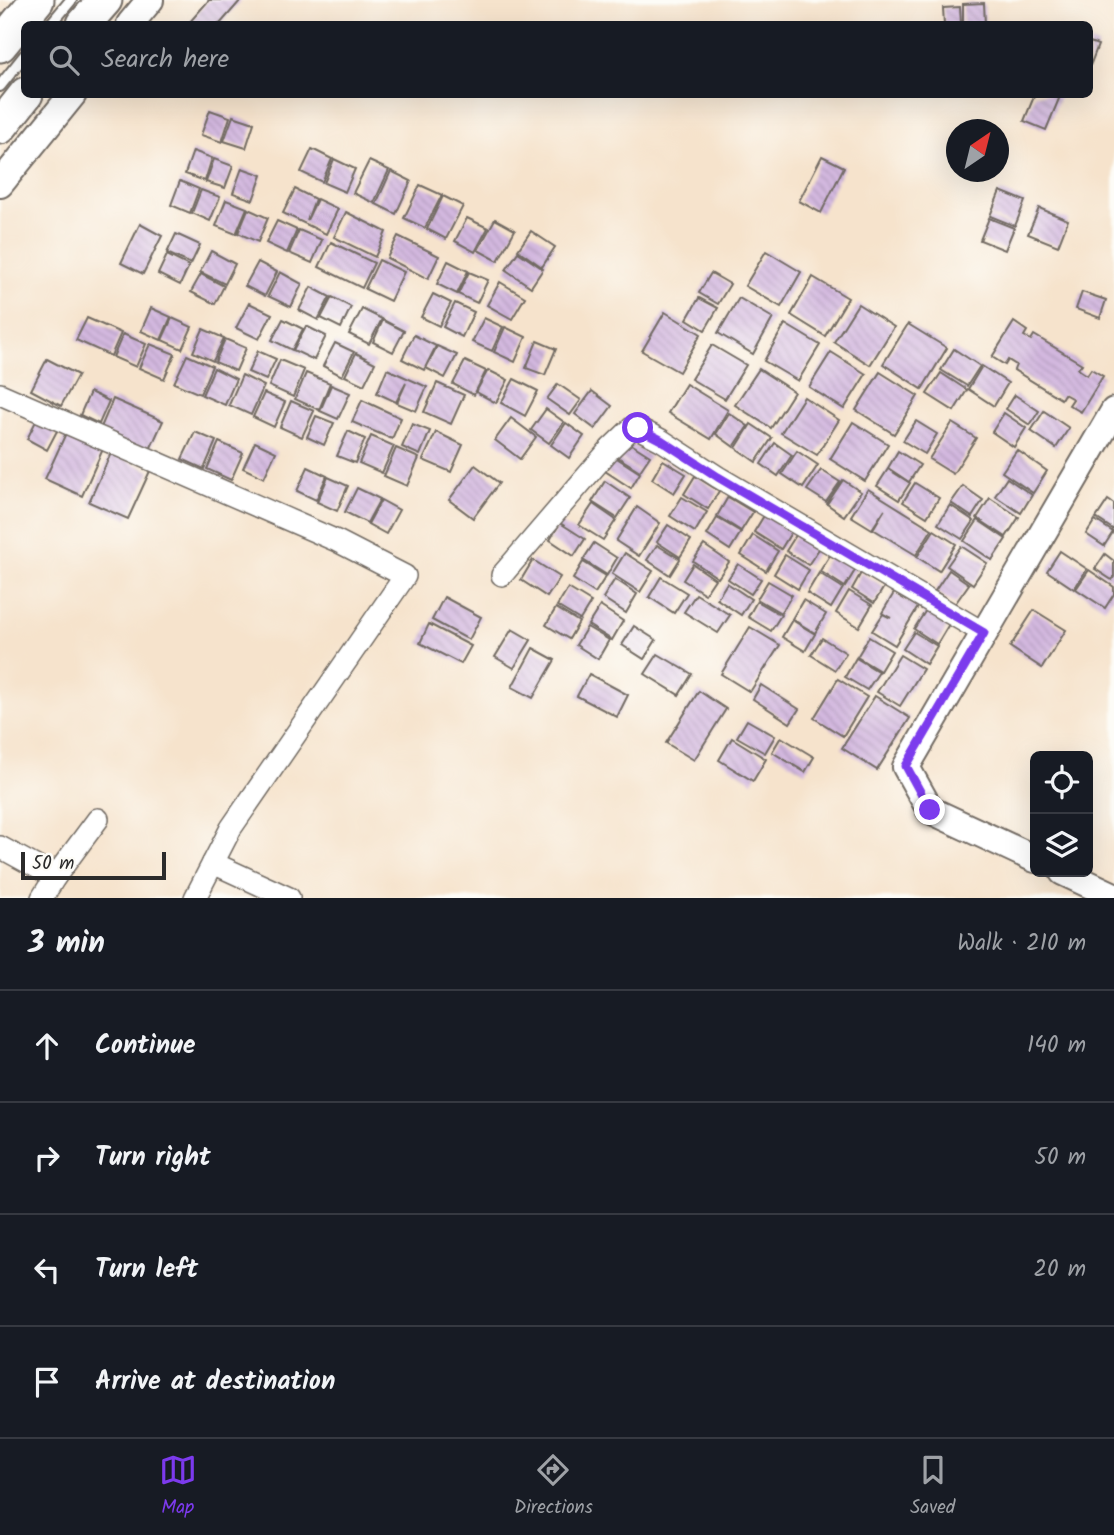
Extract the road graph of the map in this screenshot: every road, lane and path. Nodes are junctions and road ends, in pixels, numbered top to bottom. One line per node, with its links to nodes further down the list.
1 (37, 0): 8 (main road)
2 (71, 0): 5 (lane)
3 (105, 0): 6 (main road)
4 (150, 0): 7 (street)
5 (54, 21)
6 (87, 21)
7 (132, 21)
8 (0, 45)
9 (21, 60): 10 (lane)
10 (0, 86)
11 (23, 98): 13 (main road)
12 (70, 98): 14 (street)
13 (0, 127)
14 (0, 184)
15 (0, 394): 22 (street)
16 (1114, 411): 18 (street)
17 (502, 575): 18 (street)
18 (984, 633): 21 (street)
19 (98, 819): 23 (street)
20 (0, 847): 23 (street)
21 (1030, 857)
22 (213, 863): 27 (street); 28 (street)
23 (55, 877): 26 (street)
24 (1074, 877): 25 (street)
25 (1114, 896)
26 (42, 898)
27 (195, 898)
28 (289, 898)

